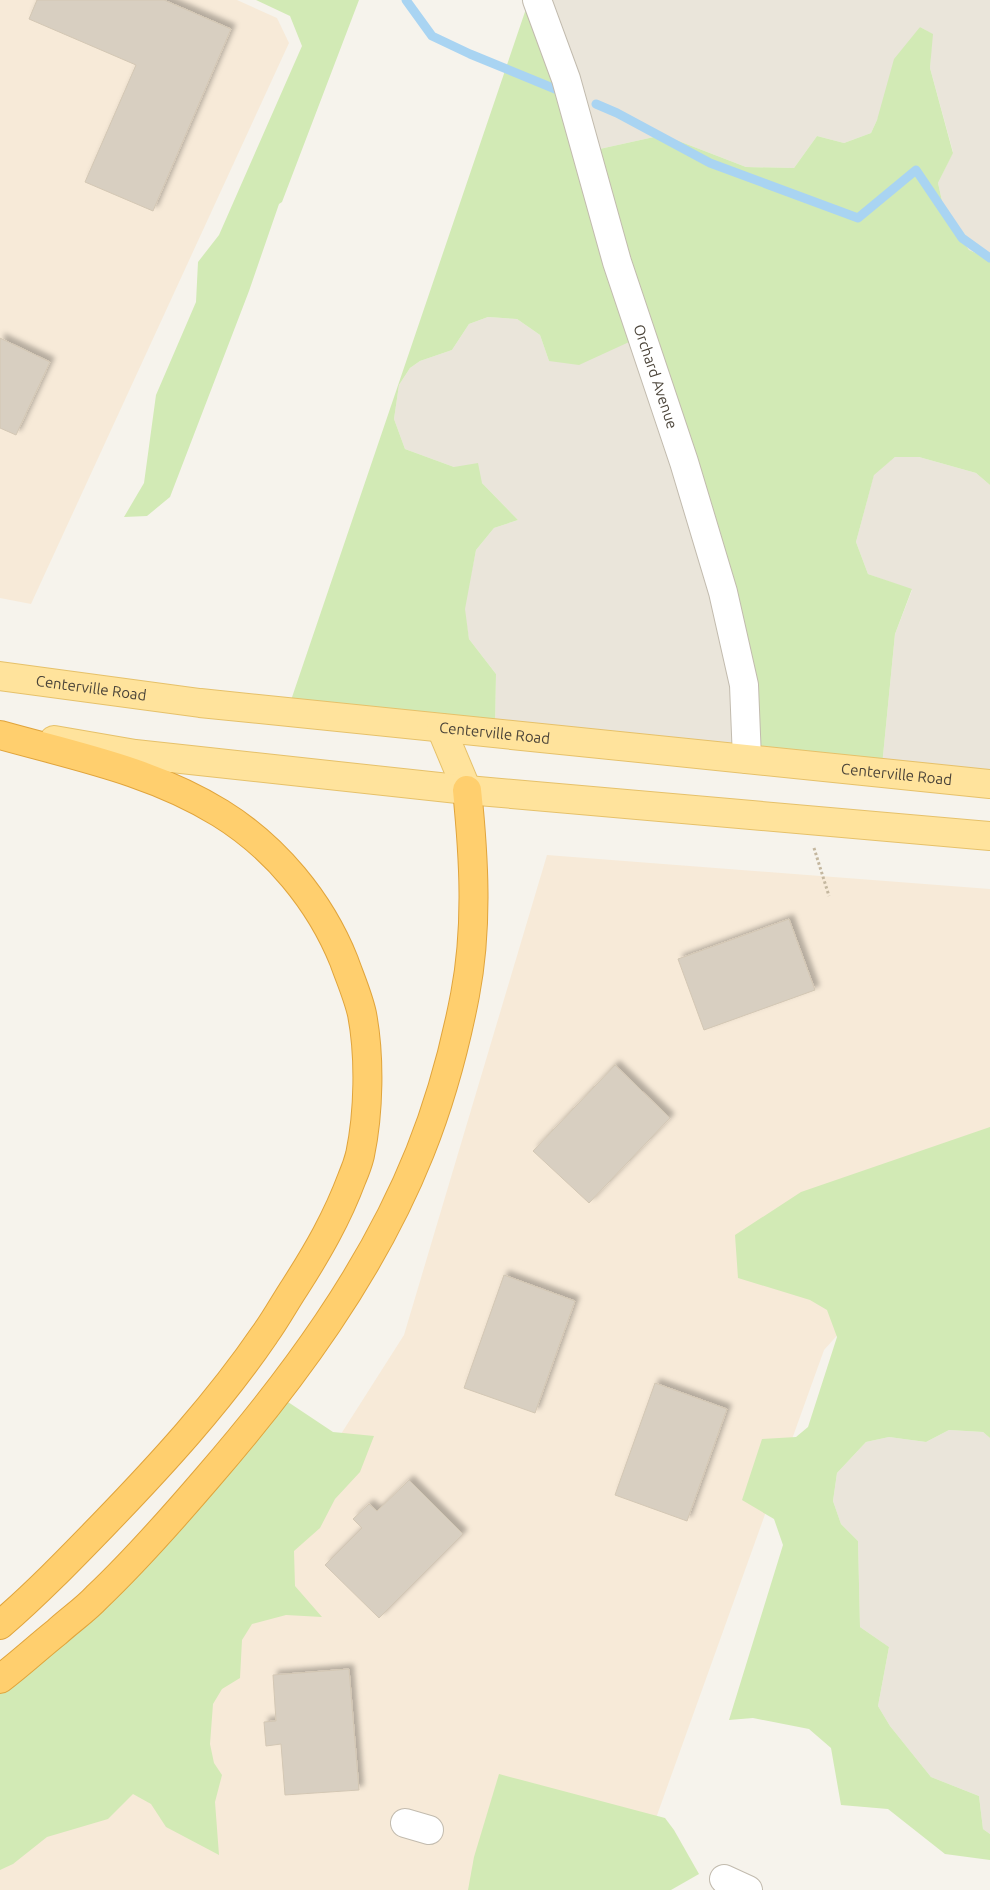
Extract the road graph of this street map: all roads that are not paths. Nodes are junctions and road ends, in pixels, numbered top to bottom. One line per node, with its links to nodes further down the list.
1 (537, 0): 5 (street, Orchard Avenue)
2 (0, 676): 3 (main road, Centerville Road)
3 (441, 728): 5 (main road, Centerville Road); 7 (main road)
4 (0, 734): 7 (main road); 9 (highway)
5 (747, 759): 6 (main road, Centerville Road)
6 (990, 784)
7 (467, 790): 8 (main road); 10 (highway)
8 (990, 836)
9 (0, 1624)
10 (0, 1679)

